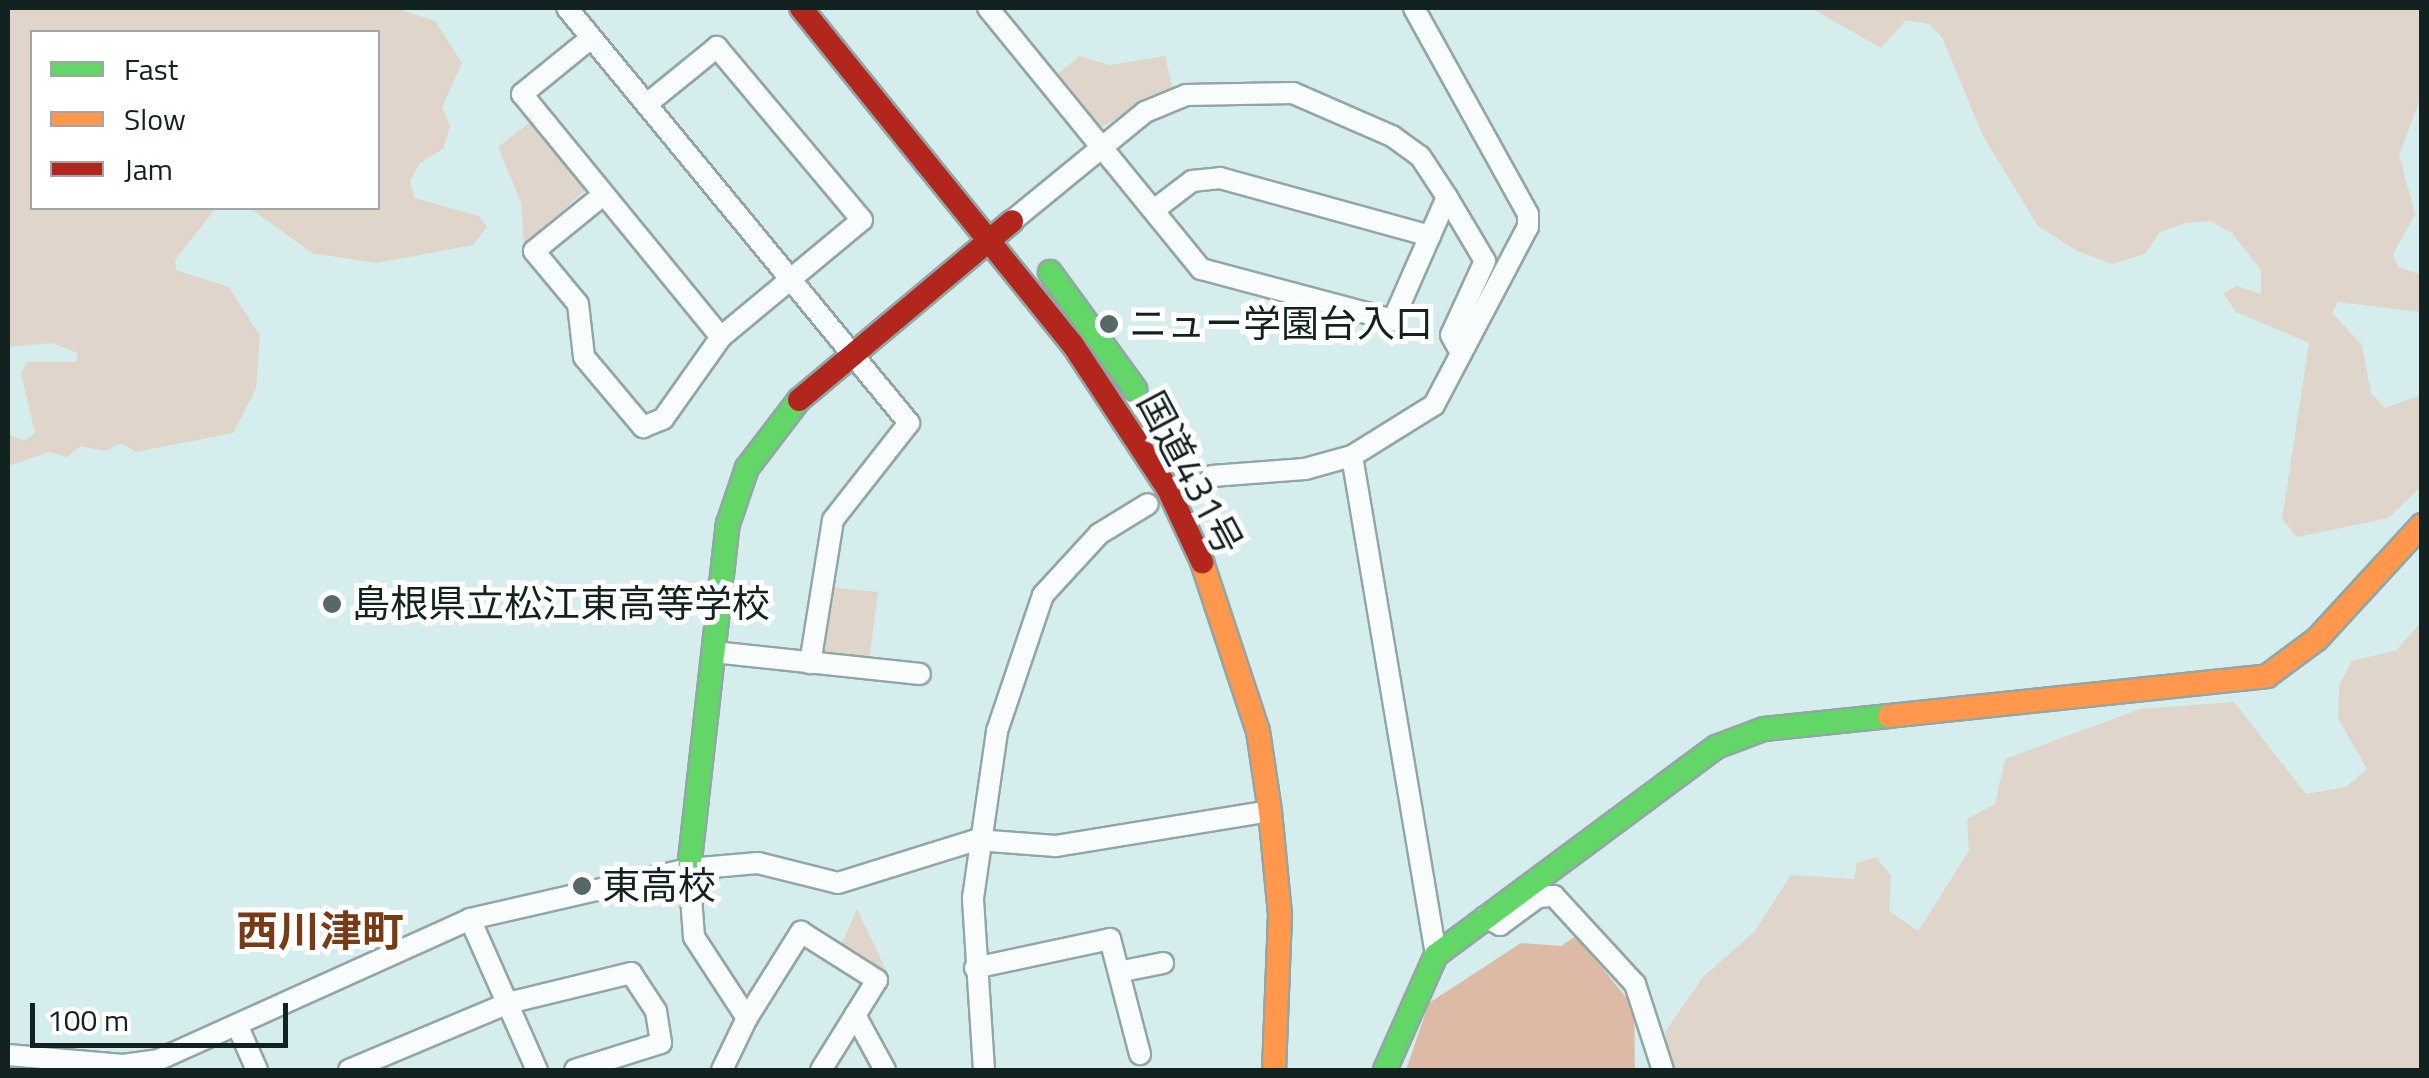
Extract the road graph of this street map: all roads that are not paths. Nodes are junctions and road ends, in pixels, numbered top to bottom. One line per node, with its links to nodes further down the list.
1 (566, 8): 6 (street)
2 (801, 8): 15 (main road, 国道431号)
3 (832, 8): 7 (main road)
4 (988, 8): 9 (street)
5 (1414, 8): 18 (street)
6 (591, 38): 8 (street); 10 (street)
7 (896, 84)
8 (648, 103): 16 (street); 16 (street)
9 (1101, 147): 11 (street); 12 (street); 13 (street)
10 (603, 196): 17 (street); 17 (street)
11 (1447, 197): 14 (street); 18 (street)
12 (1154, 210): 14 (street); 14 (street)
13 (1018, 229): 15 (main road); 51 (main road, 国道431号)
14 (1430, 236)
15 (993, 238): 19 (main road); 27 (main road, 国道431号)
16 (793, 280): 17 (street); 19 (street)
17 (721, 337)
18 (1462, 353): 20 (street)
19 (852, 356): 24 (main road); 25 (street)
20 (1352, 456): 21 (street); 32 (street)
21 (1212, 476)
22 (1148, 504): 28 (street)
23 (2422, 526): 30 (main road)
24 (714, 652): 25 (street); 29 (main road)
25 (810, 662): 26 (street)
26 (920, 674)
27 (1270, 811): 28 (street); 50 (main road, 国道431号)
28 (976, 840): 29 (street); 34 (street)
29 (690, 869): 31 (street); 38 (street)
30 (1485, 916): 32 (main road); 53 (street)
31 (470, 920): 36 (street); 39 (street)
32 (1436, 955): 52 (main road)
33 (1163, 962): 35 (street)
34 (975, 968): 35 (street); 49 (street)
35 (1123, 971): 40 (street)
36 (508, 1003): 43 (street); 44 (street); 45 (street)
37 (856, 1015): 38 (street); 47 (street); 48 (street)
38 (747, 1018): 46 (street)
39 (238, 1027): 41 (street); 42 (street)
40 (1140, 1054)
41 (8, 1055)
42 (257, 1070)
43 (349, 1070)
44 (537, 1070)
45 (576, 1070)
46 (722, 1070)
47 (822, 1070)
48 (885, 1070)
49 (984, 1070)
50 (1274, 1070)
51 (1299, 1070)
52 (1386, 1070)
53 (1663, 1070)

